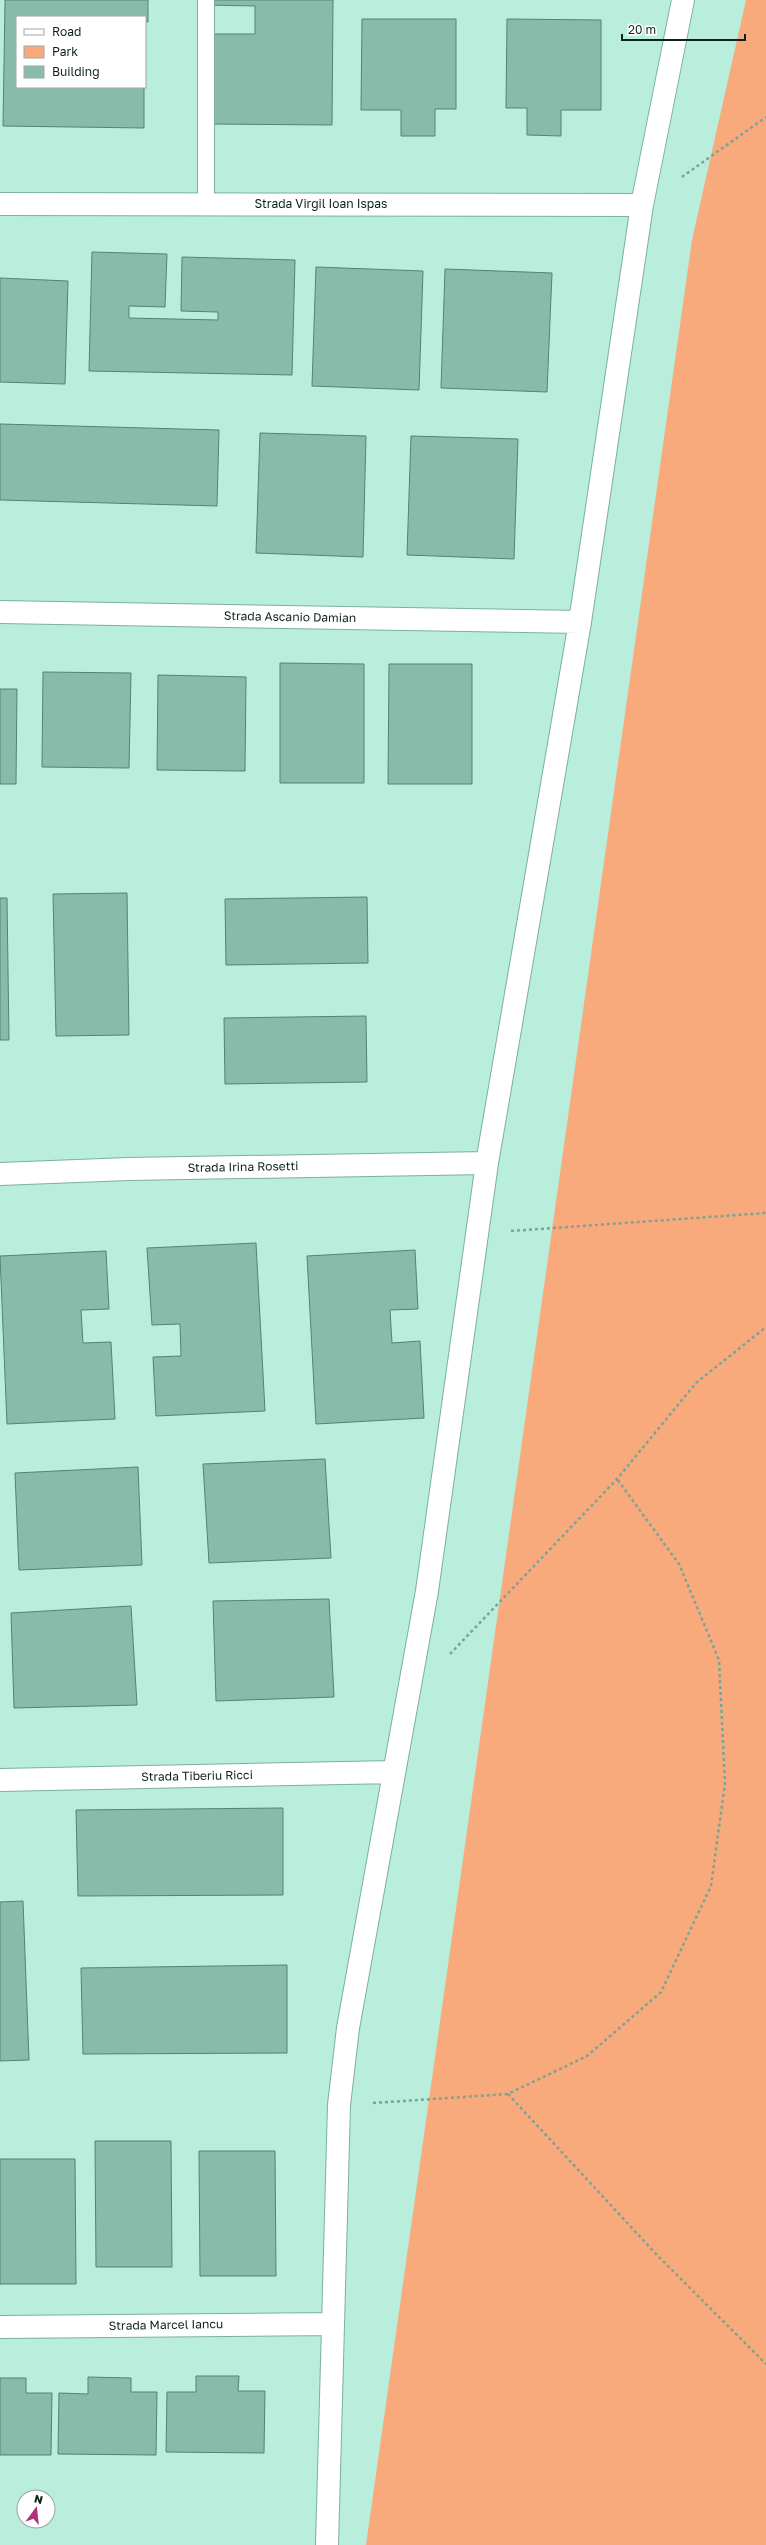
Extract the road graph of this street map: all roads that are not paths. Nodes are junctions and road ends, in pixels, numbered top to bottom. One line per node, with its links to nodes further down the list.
1 (206, 0): 4 (lane)
2 (683, 0): 5 (street)
3 (0, 204): 4 (street, Strada Virgil Ioan Ispas)
4 (206, 204): 5 (street, Strada Virgil Ioan Ispas)
5 (642, 205): 7 (street)
6 (0, 612): 7 (street, Strada Ascanio Damian)
7 (580, 622): 8 (street)
8 (487, 1164): 9 (street, Strada Irina Rosetti); 10 (street)
9 (0, 1174)
10 (394, 1772): 11 (street, Strada Tiberiu Ricci); 12 (street)
11 (0, 1780)
12 (332, 2324): 13 (street, Strada Marcel Iancu); 14 (street)
13 (0, 2327)
14 (327, 2545)

